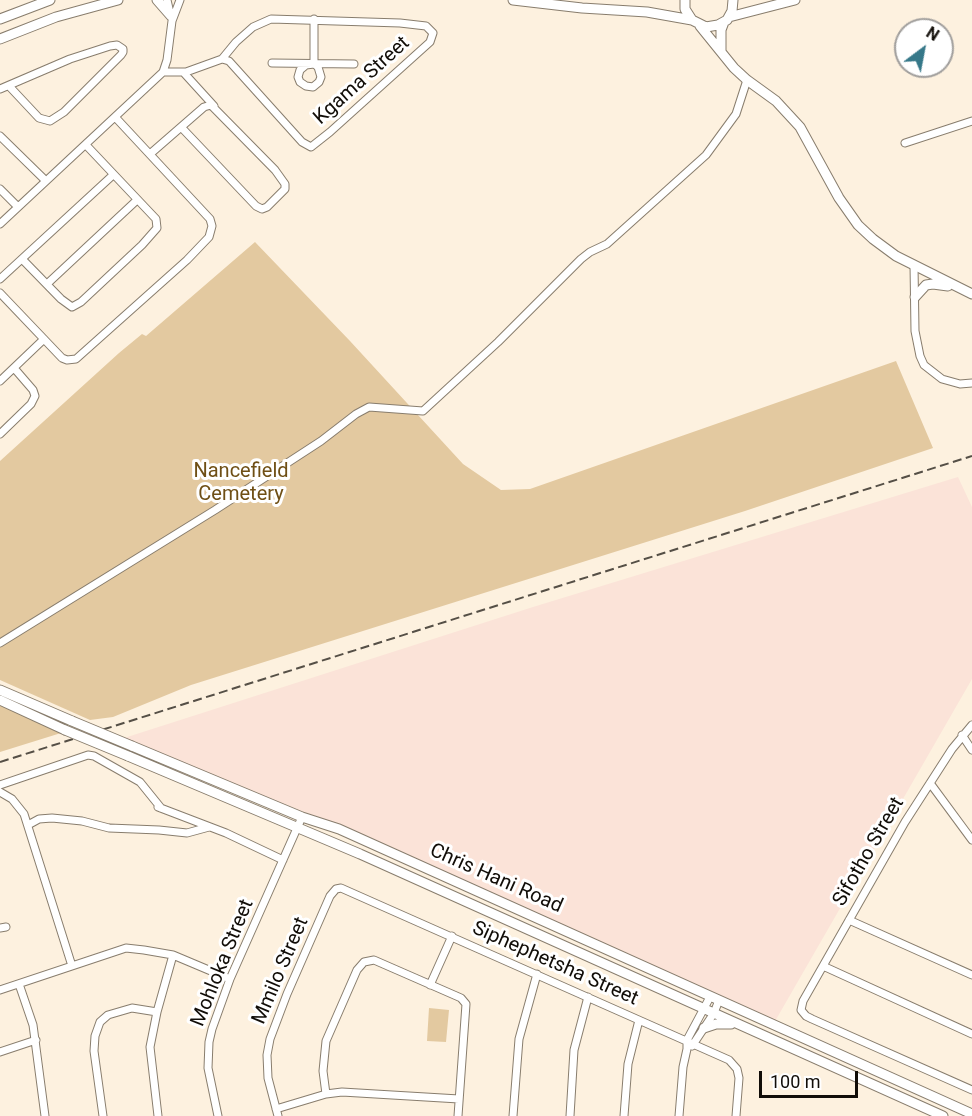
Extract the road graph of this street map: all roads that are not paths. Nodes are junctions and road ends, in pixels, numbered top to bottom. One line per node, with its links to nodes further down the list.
1 (50, 0): 11 (main road)
2 (118, 0): 15 (main road)
3 (157, 0): 10 (main road)
4 (166, 0): 10 (street)
5 (180, 0): 10 (street)
6 (513, 0): 14 (main road)
7 (685, 0): 14 (main road)
8 (733, 0): 13 (main road)
9 (795, 0): 13 (main road)
10 (171, 18): 21 (street)
11 (0, 19)
12 (314, 19): 17 (street, Kgama Street); 17 (street, Kgama Street); 19 (street)
13 (726, 19): 14 (main road); 16 (main road)
14 (696, 23): 16 (main road)
15 (0, 39)
16 (721, 51): 23 (main road)
17 (222, 59): 22 (street, Kgama Street)
18 (272, 63): 19 (street)
19 (314, 64): 20 (street)
20 (354, 64)
21 (163, 72): 22 (street, Kgama Street); 27 (street)
22 (184, 73): 26 (street)
23 (747, 80): 41 (main road); 53 (street)
24 (9, 86): 24 (street); 25 (street)
25 (0, 89)
26 (215, 107): 29 (street); 29 (street)
27 (116, 118): 32 (street); 33 (street)
28 (972, 121): 31 (street)
29 (181, 127): 33 (street)
30 (0, 136): 35 (street)
31 (905, 143)
32 (86, 145): 34 (street); 35 (street)
33 (150, 154): 48 (street)
34 (113, 175): 37 (street); 40 (street)
35 (46, 181): 38 (street)
36 (0, 189): 38 (street)
37 (137, 200): 43 (street); 43 (street)
38 (18, 207): 39 (street)
39 (0, 224)
40 (22, 259): 42 (street); 43 (street)
41 (914, 265): 44 (main road); 47 (street)
42 (0, 279)
43 (47, 284)
44 (959, 288): 46 (main road); 47 (main road)
45 (0, 293): 48 (street)
46 (972, 294)
47 (915, 297): 51 (street)
48 (44, 339): 49 (street)
49 (14, 368): 50 (street); 52 (street)
50 (0, 381)
51 (972, 383)
52 (0, 434)
53 (0, 643)
54 (0, 690): 59 (main road, Chris Hani Road, bridge)
55 (0, 700): 59 (main road, Chris Hani Road, bridge)
56 (972, 725): 57 (street, Sifotho Street)
57 (962, 735): 58 (street); 60 (street, Sifotho Street)
58 (972, 750)
59 (130, 751): 63 (main road, Chris Hani Road); 66 (main road, Chris Hani Road)
60 (930, 783): 67 (street); 70 (street, Sifotho Street)
61 (0, 784): 65 (street)
62 (3, 794): 64 (street)
63 (303, 817): 66 (street, Mohloka Street); 82 (main road, Chris Hani Road)
64 (28, 825): 65 (street); 73 (street)
65 (209, 827): 68 (street)
66 (298, 828): 68 (street, Mohloka Street); 84 (main road, Chris Hani Road)
67 (972, 840)
68 (283, 860): 77 (street, Mohloka Street)
69 (349, 890): 71 (street, Siphephetsha Street); 98 (street, Mmilo Street)
70 (849, 920): 74 (street, Sifotho Street); 76 (street)
71 (452, 936): 75 (street, Siphephetsha Street); 79 (street)
72 (173, 956): 73 (street); 77 (street); 85 (street)
73 (72, 966): 78 (street)
74 (823, 966): 89 (street); 95 (street, Sifotho Street)
75 (537, 974): 81 (street, Siphephetsha Street); 105 (street)
76 (972, 975)
77 (230, 979): 103 (street, Mohloka Street)
78 (19, 984): 80 (street); 90 (street)
79 (430, 986): 96 (street); 97 (street)
80 (0, 990)
81 (588, 997): 86 (street, Siphephetsha Street); 106 (street)
82 (710, 997): 83 (main road, Chris Hani Road); 84 (street)
83 (719, 1000): 84 (street); 99 (main road, Chris Hani Road)
84 (709, 1011): 87 (main road, Chris Hani Road); 88 (street); 91 (street)
85 (157, 1012): 101 (street); 102 (street)
86 (639, 1020): 91 (street, Siphephetsha Street); 107 (street)
87 (743, 1026): 88 (main road); 110 (main road, Chris Hani Road)
88 (704, 1028): 92 (street)
89 (972, 1034)
90 (36, 1040): 94 (street); 100 (street)
91 (687, 1040): 92 (street, Siphephetsha Street); 93 (street)
92 (695, 1043): 93 (street); 109 (street, Siphephetsha Street)
93 (687, 1049): 108 (street)
94 (0, 1052)
95 (972, 1090)
96 (326, 1094): 97 (street); 98 (street)
97 (459, 1099): 104 (street)
98 (277, 1113)
99 (972, 1113)
100 (45, 1116)
101 (103, 1116)
102 (158, 1116)
103 (218, 1116)
104 (458, 1116)
105 (513, 1116)
106 (570, 1116)
107 (624, 1116)
108 (679, 1116)
109 (736, 1116)
110 (943, 1116)

